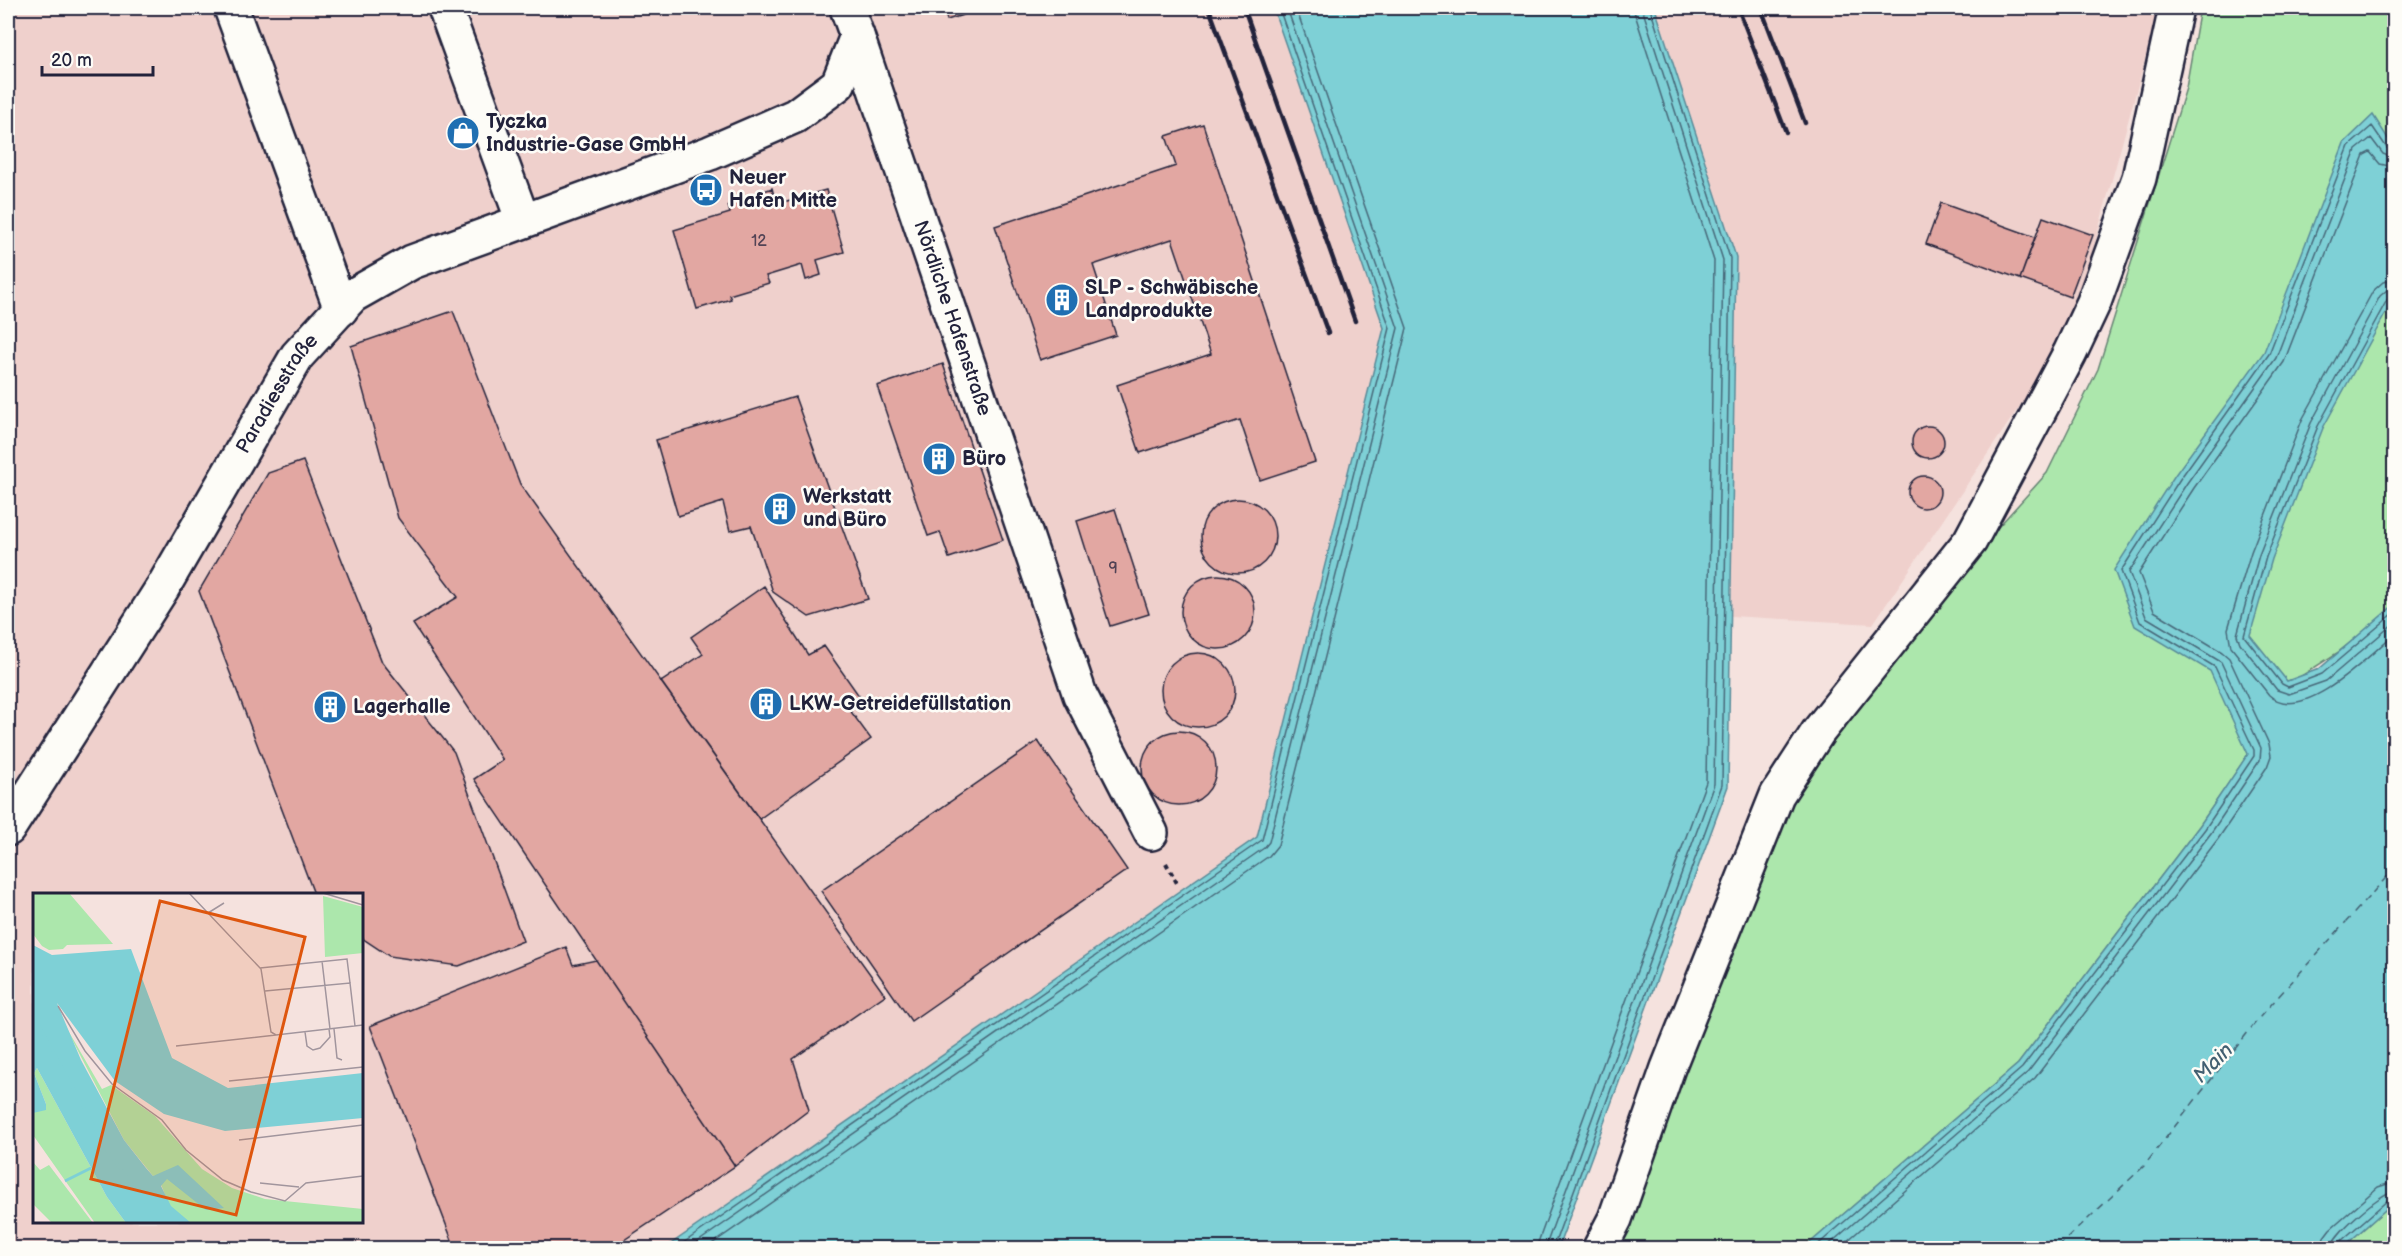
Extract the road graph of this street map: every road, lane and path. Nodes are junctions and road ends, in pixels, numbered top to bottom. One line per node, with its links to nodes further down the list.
1 (231, 8): 7 (street)
2 (445, 8): 6 (street)
3 (2176, 8): 10 (street)
4 (852, 22): 5 (street, Nördliche Hafenstraße); 9 (street, Nördliche Hafenstraße)
5 (710, 153): 6 (street, Paradiesstraße)
6 (523, 221): 7 (street, Paradiesstraße)
7 (341, 309): 8 (street, Paradiesstraße)
8 (8, 829)
9 (1151, 832)
10 (1600, 1248)

